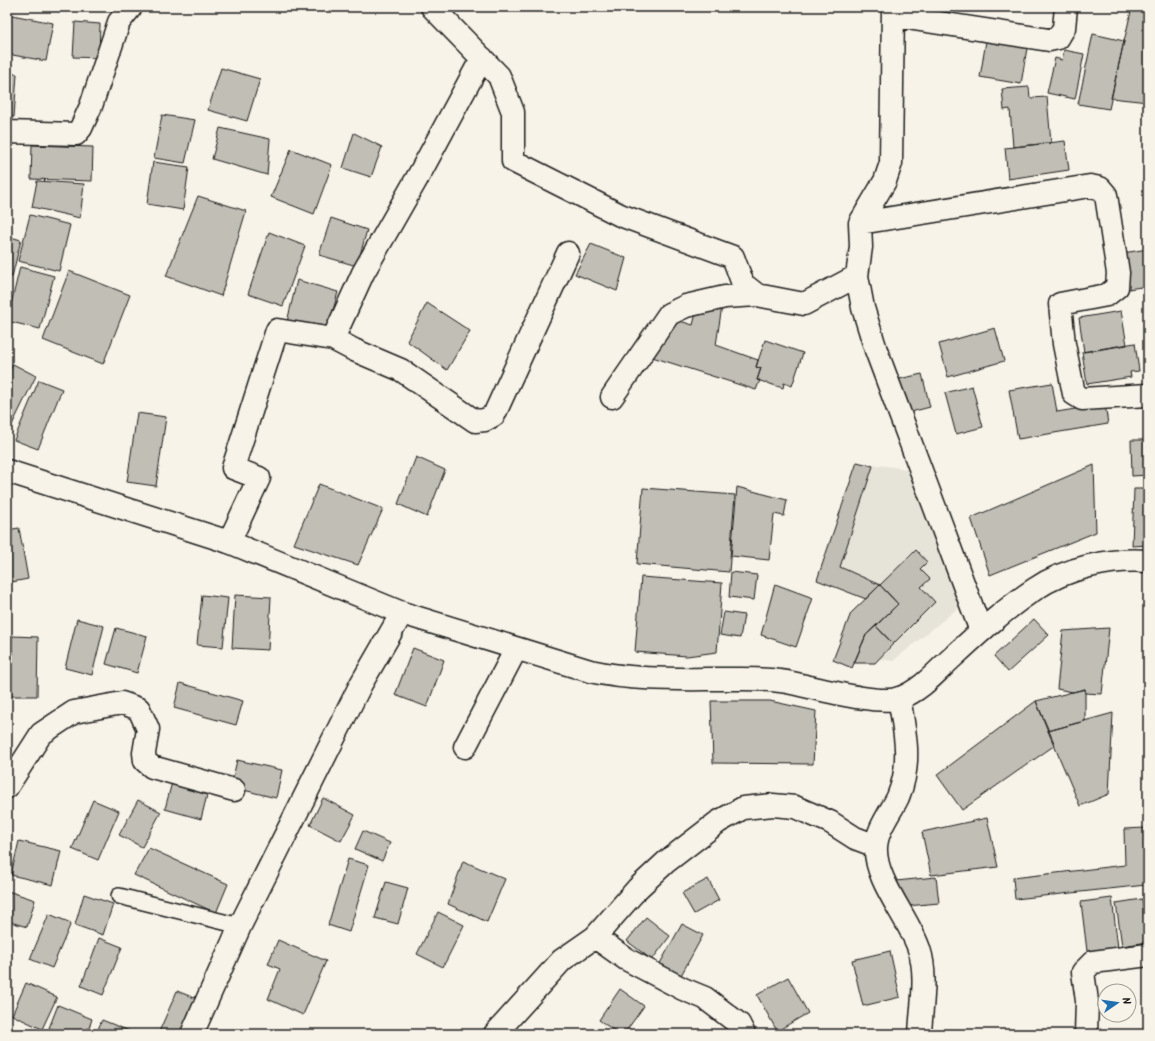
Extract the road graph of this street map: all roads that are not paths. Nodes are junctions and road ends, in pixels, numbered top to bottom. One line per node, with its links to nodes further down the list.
1 (131, 7): 6 (street)
2 (432, 7): 5 (street)
3 (1066, 7): 4 (street)
4 (894, 12): 7 (street)
5 (482, 58): 10 (street); 11 (street)
6 (7, 132)
7 (860, 223): 9 (street); 12 (street)
8 (568, 253): 11 (street)
9 (857, 276): 10 (street); 18 (street)
10 (756, 295): 13 (street)
11 (333, 339): 15 (street)
12 (1148, 395)
13 (612, 397)
14 (7, 471): 15 (street)
15 (229, 542): 17 (street)
16 (1148, 560): 18 (street)
17 (402, 613): 19 (street); 26 (street)
18 (981, 631): 20 (street)
19 (516, 649): 20 (street); 21 (street)
20 (899, 698): 24 (street)
21 (465, 747)
22 (7, 787): 23 (street)
23 (234, 790)
24 (876, 846): 27 (street); 32 (street)
25 (119, 896): 26 (lane)
26 (240, 926): 29 (street)
27 (595, 937): 30 (street); 31 (street)
28 (1148, 955): 33 (street)
29 (192, 1034)
30 (494, 1034)
31 (744, 1034)
32 (920, 1034)
33 (1086, 1034)

